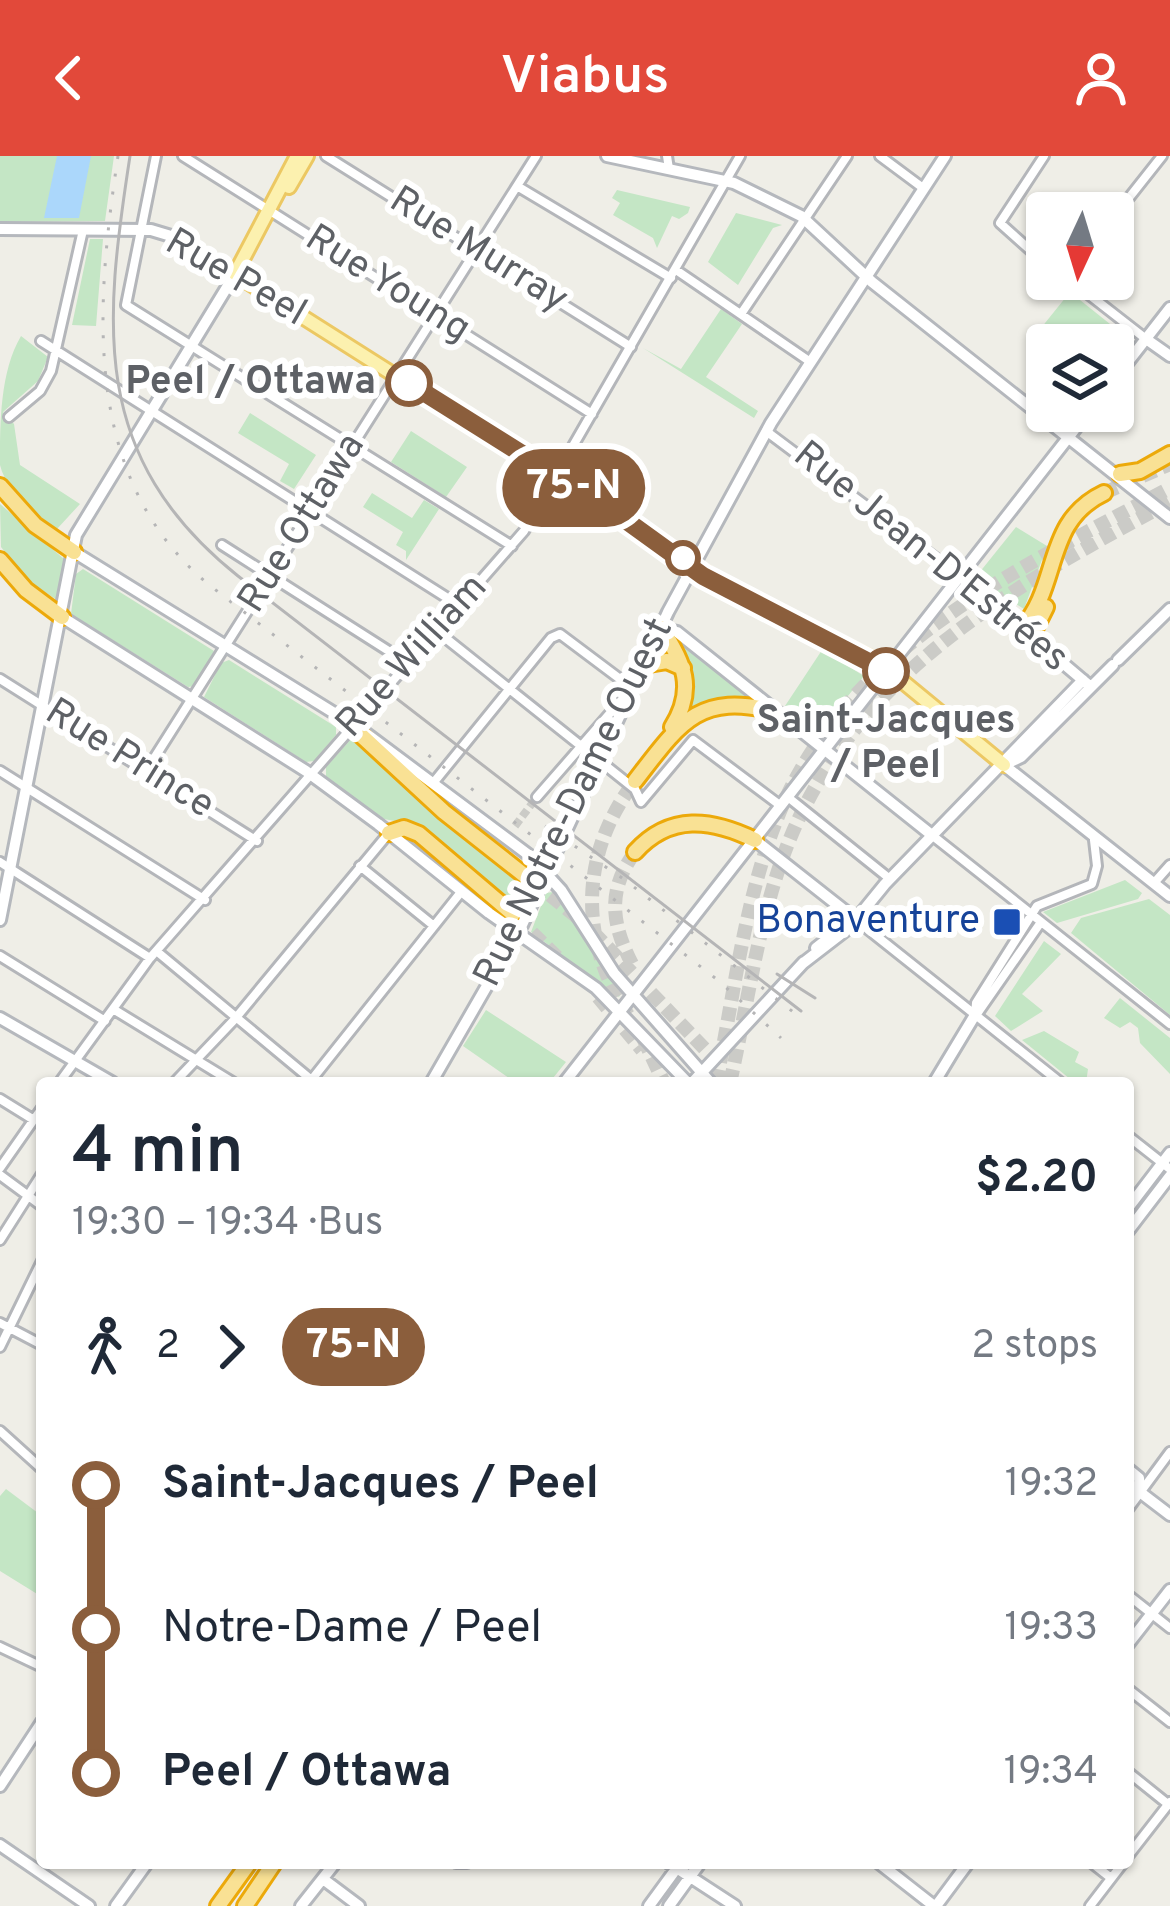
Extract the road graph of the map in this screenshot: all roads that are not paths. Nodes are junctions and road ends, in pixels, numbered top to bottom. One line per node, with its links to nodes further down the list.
1 (156, 156): 23 (street)
2 (183, 156): 19 (street, Rue Young)
3 (297, 156): 19 (main road)
4 (307, 156): 19 (main road)
5 (326, 156): 25 (street, Rue Murray)
6 (536, 156): 16 (street, Rue Ottawa)
7 (608, 156): 14 (main road)
8 (740, 156): 15 (street, Rue William)
9 (848, 156): 20 (street)
10 (880, 156): 17 (street)
11 (946, 156): 17 (main road, Rue Notre-Dame Ouest)
12 (1044, 156): 24 (street)
13 (1162, 156): 18 (street)
14 (668, 163): 15 (main road)
15 (725, 181): 20 (main road); 27 (street, Rue William)
16 (517, 186): 25 (street, Rue Ottawa); 27 (street)
17 (923, 188): 28 (main road, Rue Notre-Dame Ouest)
18 (1134, 192)
19 (270, 211): 26 (main road); 32 (street, Rue Young)
20 (805, 219): 28 (main road); 31 (street)
21 (0, 229): 22 (main road, Rue Peel)
22 (83, 230): 23 (main road, Rue Peel); 37 (street)
23 (140, 230): 26 (main road, Rue Peel); 35 (street)
24 (1026, 247)
25 (477, 250): 32 (street, Rue Ottawa); 36 (street, Rue Murray)
26 (235, 274): 35 (main road); 41 (main road, Rue Peel)
27 (673, 274): 31 (street); 36 (street, Rue William)
28 (865, 274): 40 (main road, Rue Notre-Dame Ouest); 47 (main road)
29 (1096, 300): 33 (street)
30 (1170, 308): 33 (main road)
31 (741, 314): 40 (street)
32 (435, 315): 41 (street, Rue Ottawa); 43 (street, Rue Young)
33 (1146, 339): 38 (main road); 39 (main road)
34 (41, 341): 37 (street)
35 (193, 344): 42 (main road); 48 (street)
36 (631, 346): 43 (street, Rue William)
37 (57, 350): 42 (street); 44 (street)
38 (1134, 354)
39 (1170, 356)
40 (809, 361): 45 (main road, Rue Notre-Dame Ouest)
41 (396, 376): 48 (street, Rue Ottawa); 51 (main road, Rue Peel)
42 (153, 410): 55 (street); 59 (main road)
43 (592, 414): 51 (street, Rue William)
44 (9, 417)
45 (766, 431): 61 (main road, Rue Notre-Dame Ouest); 63 (street, Rue Jean-D'Estrées)
46 (1073, 432): 47 (main road)
47 (1069, 438): 50 (main road); 54 (main road); 63 (main road)
48 (353, 445): 55 (street, Rue Ottawa); 58 (street)
49 (1170, 454): 50 (highway)
50 (1120, 474): 54 (main road)
51 (556, 476): 58 (street, Rue William); 61 (main road, Rue Peel)
52 (0, 486): 59 (highway)
53 (1104, 493): 69 (highway)
54 (1146, 499): 56 (main road)
55 (311, 510): 62 (street, Rue Ottawa); 64 (street)
56 (1169, 516)
57 (222, 545): 62 (street)
58 (512, 546): 64 (street, Rue William)
59 (74, 552): 66 (main road); 70 (main road)
60 (0, 560): 66 (highway)
61 (692, 564): 67 (main road, Rue Notre-Dame Ouest); 74 (main road, Rue Peel)
62 (270, 576): 70 (street, Rue Ottawa); 71 (street)
63 (961, 577): 69 (main road, Rue Jean-D'Estrées); 74 (main road)
64 (460, 606): 68 (street, Rue William)
65 (1170, 609): 76 (main road)
66 (62, 617): 79 (main road); 80 (main road)
67 (661, 628): 72 (main road, Rue Notre-Dame Ouest); 73 (highway); 81 (main road)
68 (438, 632): 71 (street, Rue William); 78 (street)
69 (1026, 633): 76 (main road, Rue Jean-D'Estrées)
70 (225, 647): 79 (street, Rue Ottawa); 82 (main road)
71 (409, 664): 82 (street, Rue William)
72 (643, 664): 73 (highway); 77 (main road, Rue Notre-Dame Ouest)
73 (683, 668): 81 (highway)
74 (887, 671): 84 (main road); 86 (main road, Rue Peel)
75 (0, 679): 80 (street, Rue Prince)
76 (1087, 684): 86 (main road)
77 (632, 688): 78 (street); 83 (street); 85 (main road, Rue Notre-Dame Ouest)
78 (508, 690): 83 (street); 90 (street)
79 (192, 699): 88 (street, Rue Ottawa); 89 (main road)
80 (45, 707): 88 (street, Rue Prince); 91 (main road)
81 (773, 711): 84 (main road)
82 (351, 726): 89 (street, Rue William); 90 (main road); 104 (highway)
83 (578, 747): 85 (street); 92 (street)
84 (825, 752): 93 (main road); 95 (main road)
85 (597, 762): 93 (street); 103 (main road, Rue Notre-Dame Ouest)
86 (1004, 765): 95 (main road); 97 (main road, Rue Peel); 106 (main road, Rue Peel)
87 (0, 770): 91 (street)
88 (146, 771): 98 (street, Rue Prince)
89 (312, 775): 94 (main road); 98 (street, Rue William)
90 (434, 782): 103 (main road)
91 (28, 788): 101 (main road); 109 (street)
92 (537, 797)
93 (786, 803): 96 (main road); 105 (street)
94 (389, 833): 102 (street); 107 (main road); 110 (highway)
95 (933, 836): 105 (main road); 112 (street)
96 (755, 840): 99 (highway); 111 (main road); 118 (main road)
97 (1094, 840): 106 (main road, Rue Peel); 112 (street)
98 (257, 841): 109 (street, Rue William)
99 (635, 852)
100 (1170, 865): 106 (street)
101 (6, 866): 113 (main road); 117 (street)
102 (360, 866): 114 (street); 122 (street)
103 (546, 871): 115 (main road, Rue Notre-Dame Ouest); 118 (main road)
104 (529, 879)
105 (890, 879): 111 (main road)
106 (1154, 883): 108 (main road, Rue Peel)
107 (461, 892): 114 (street); 115 (main road)
108 (1170, 896)
109 (205, 900): 117 (street, Rue William)
110 (513, 914)
111 (854, 918): 121 (street); 128 (main road)
112 (1037, 919): 121 (street); 125 (street)
113 (0, 920)
114 (434, 926): 134 (street)
115 (518, 933): 120 (main road); 135 (main road, Rue Notre-Dame Ouest)
116 (0, 956): 124 (street)
117 (155, 956): 119 (street, Rue William); 122 (street)
118 (633, 995): 120 (main road); 128 (main road)
119 (113, 1009): 124 (street, Rue William); 126 (street)
120 (621, 1011): 136 (main road); 137 (main road)
121 (975, 1015): 140 (main road); 141 (street)
122 (237, 1017): 126 (street); 133 (street)
123 (0, 1018): 127 (main road)
124 (105, 1021): 127 (street, Rue William)
125 (1170, 1024)
126 (198, 1058): 131 (street); 132 (street)
127 (76, 1062): 129 (street, Rue William); 130 (main road)
128 (702, 1072): 138 (main road); 139 (main road)
129 (64, 1077)
130 (102, 1077)
131 (180, 1077)
132 (225, 1077)
133 (306, 1077)
134 (316, 1077)
135 (434, 1077)
136 (569, 1077)
137 (684, 1077)
138 (697, 1077)
139 (706, 1077)
140 (938, 1077)
141 (1052, 1077)
142 (0, 1100): 144 (street)
143 (36, 1117): 144 (street)
144 (34, 1120): 147 (street)
145 (1134, 1141): 146 (street)
146 (1166, 1168): 151 (main road); 152 (main road)
147 (0, 1172): 149 (street)
148 (36, 1182): 149 (street)
149 (27, 1194): 150 (street); 153 (street)
150 (36, 1201)
151 (1134, 1202)
152 (1134, 1221)
153 (0, 1240)
154 (36, 1271): 155 (street)
155 (4, 1326): 156 (street); 157 (street)
156 (36, 1342)
157 (0, 1347)
158 (0, 1431): 161 (street)
159 (1170, 1452): 165 (street)
160 (36, 1457): 161 (street)
161 (33, 1461): 162 (street)
162 (36, 1464)
163 (1134, 1474): 165 (main road)
164 (1134, 1487): 165 (main road)
165 (1141, 1492): 166 (street); 167 (main road)
166 (1134, 1501)
167 (1170, 1515)
168 (1170, 1590): 170 (main road)
169 (1134, 1599): 170 (street)
170 (1151, 1614): 171 (street); 172 (main road)
171 (1170, 1628)
172 (1134, 1635)
173 (0, 1647): 174 (street)
174 (36, 1663)
175 (1134, 1694): 176 (street)
176 (1170, 1722)
177 (36, 1732): 179 (main road)
178 (1134, 1777): 180 (street)
179 (0, 1786)
180 (1169, 1804): 182 (street)
181 (0, 1845): 184 (main road)
182 (1134, 1849)
183 (36, 1863): 184 (main road)
184 (33, 1867): 199 (main road)
185 (143, 1869): 200 (main road)
186 (245, 1869): 201 (highway)
187 (270, 1869): 202 (highway)
188 (330, 1869): 198 (main road)
189 (673, 1869): 205 (main road)
190 (683, 1869): 196 (main road)
191 (696, 1869): 196 (main road)
192 (887, 1869): 208 (main road)
193 (963, 1869): 208 (main road)
194 (1100, 1869): 197 (street)
195 (1118, 1869): 197 (street)
196 (692, 1875): 206 (main road); 207 (main road)
197 (1111, 1878): 209 (street)
198 (322, 1879): 203 (main road); 204 (main road)
199 (88, 1906)
200 (116, 1906)
201 (218, 1906)
202 (245, 1906)
203 (301, 1906)
204 (359, 1906)
205 (649, 1906)
206 (669, 1906)
207 (735, 1906)
208 (935, 1906)
209 (1090, 1906)

